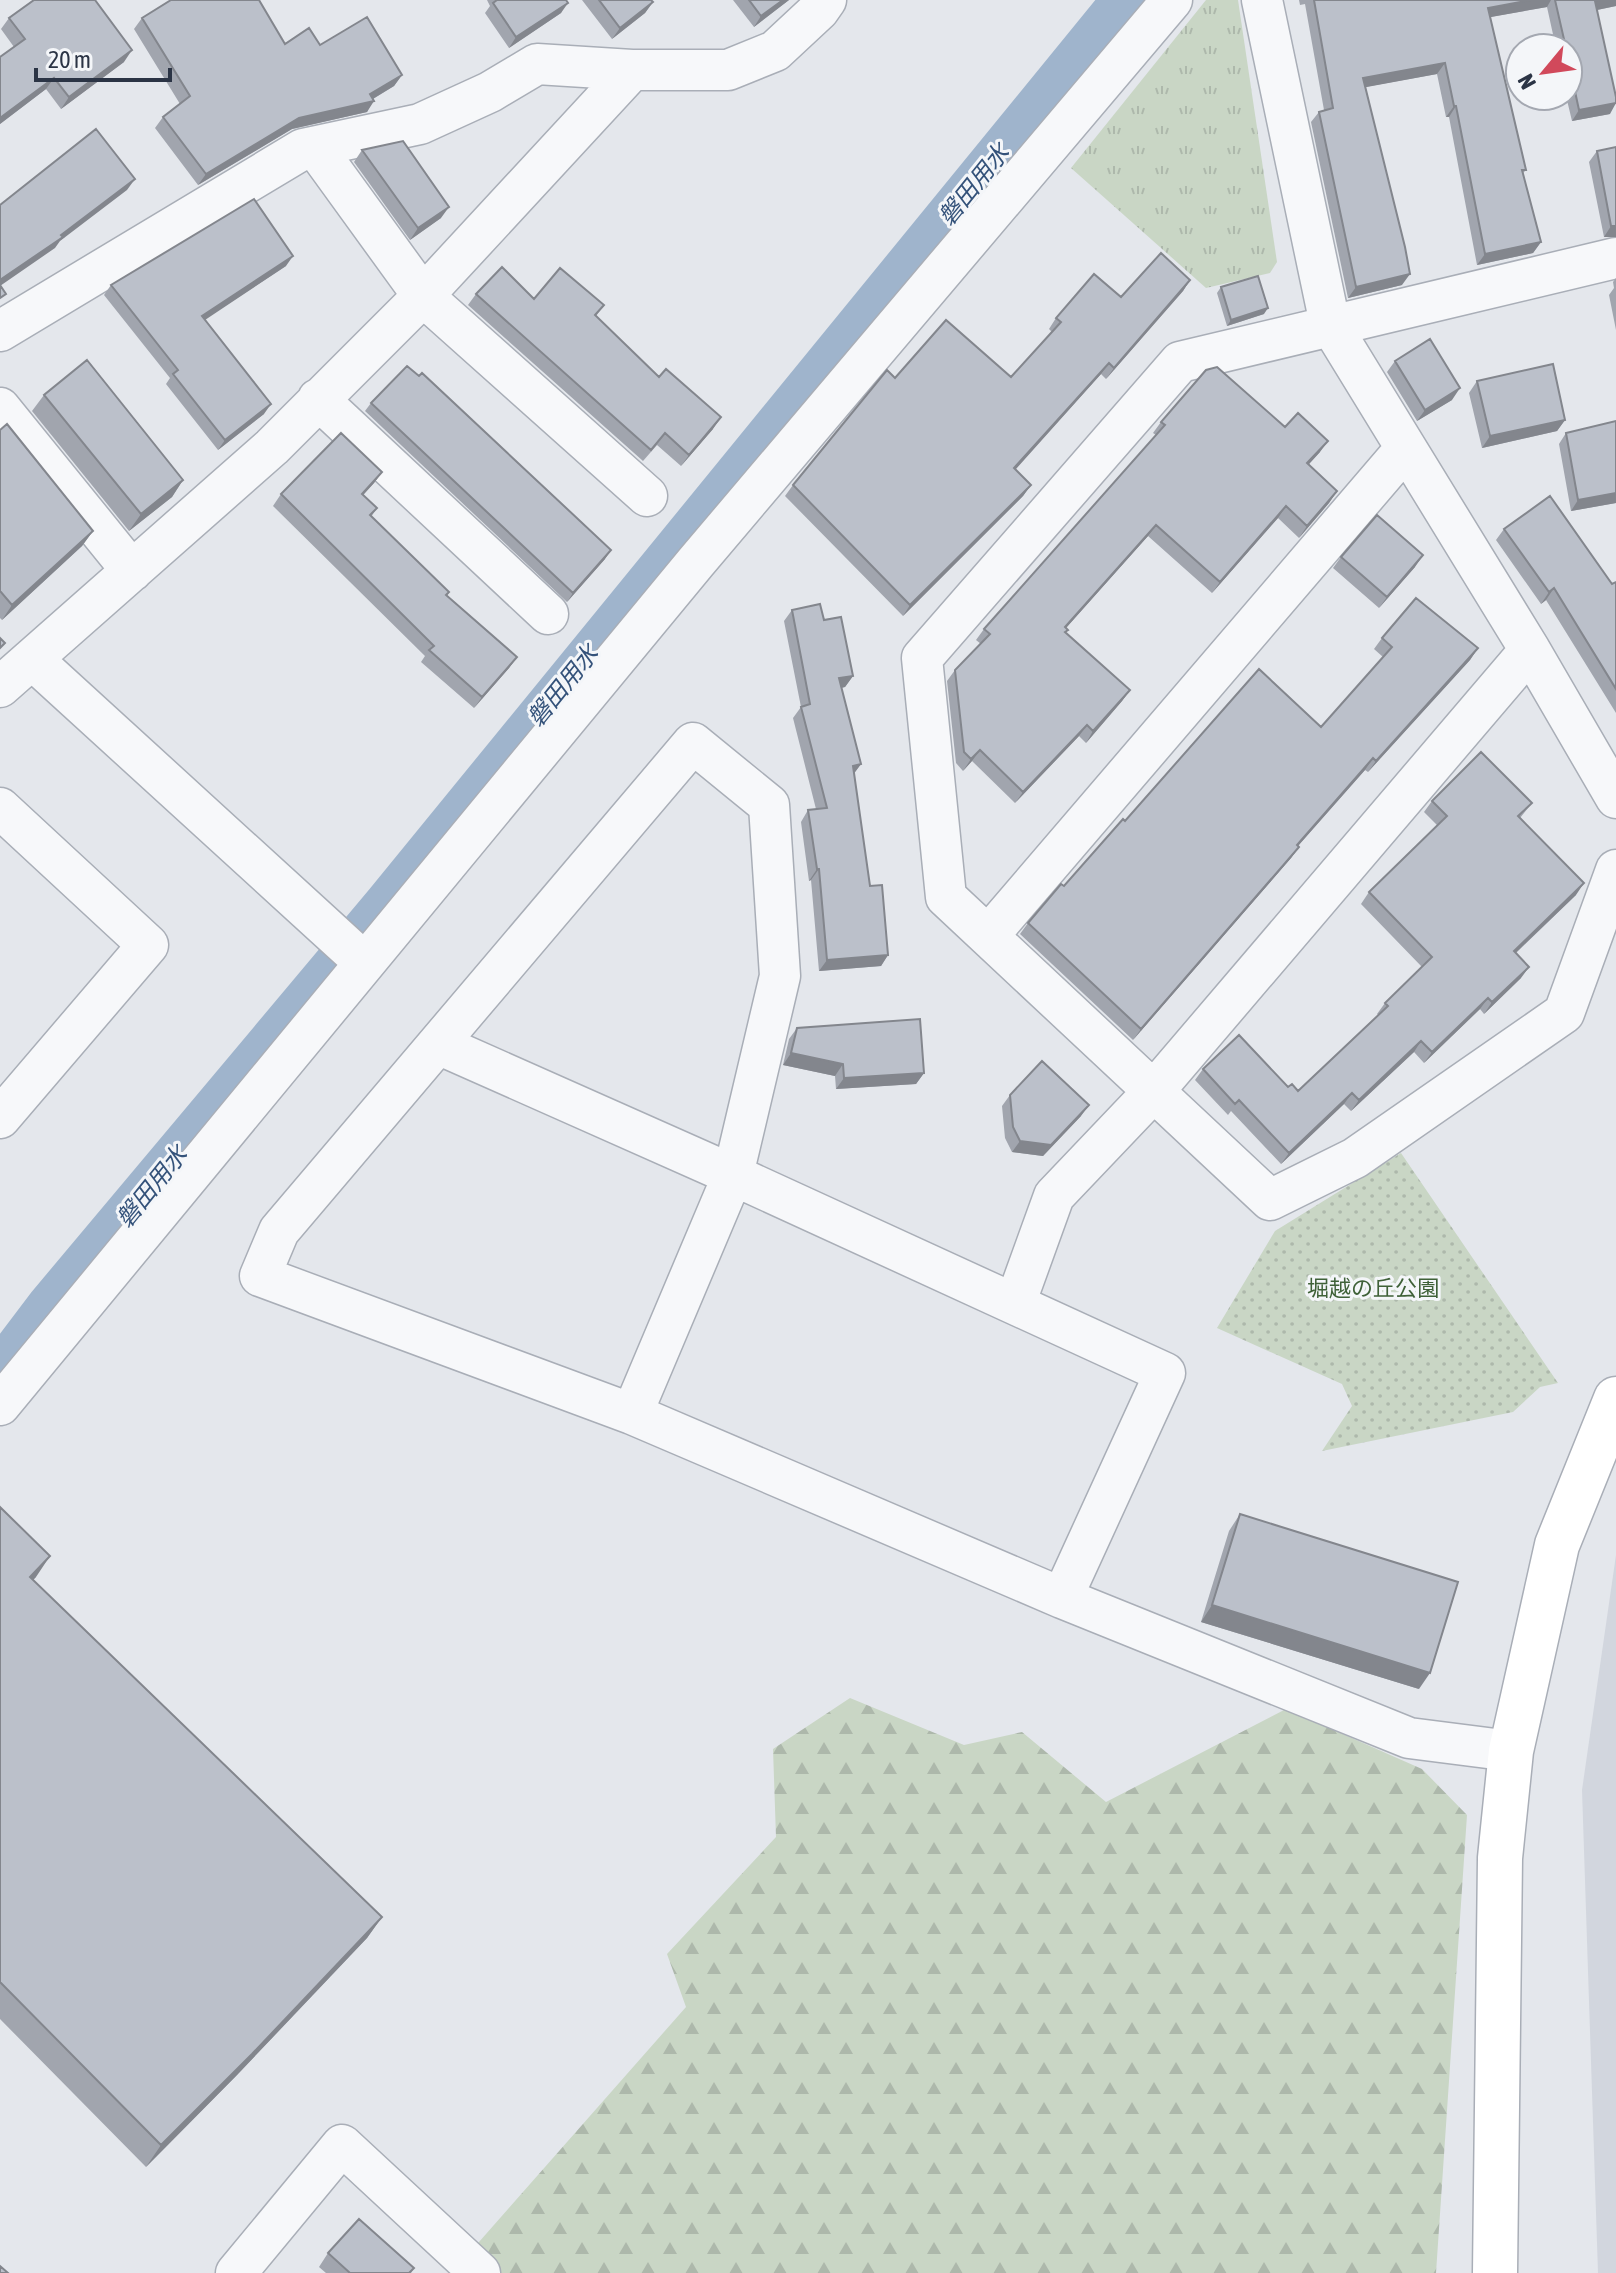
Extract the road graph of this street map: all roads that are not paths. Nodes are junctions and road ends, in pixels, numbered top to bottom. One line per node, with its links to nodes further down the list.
1 (826, 0): 4 (street)
2 (1172, 0): 23 (street)
3 (1262, 0): 8 (street)
4 (632, 70): 5 (street); 7 (street)
5 (315, 147): 7 (street); 9 (street)
6 (1616, 258): 8 (street)
7 (423, 296): 10 (street); 13 (street)
8 (1330, 324): 12 (street); 22 (street)
9 (0, 331)
10 (318, 399): 14 (street); 15 (street)
11 (0, 408): 14 (street)
12 (1406, 448): 16 (street); 22 (street)
13 (647, 496)
14 (132, 571): 17 (street)
15 (548, 614)
16 (1530, 650): 19 (street); 25 (street)
17 (32, 659): 18 (street); 23 (street)
18 (0, 687)
19 (1616, 798)
20 (0, 808): 26 (street)
21 (1616, 870): 25 (street)
22 (988, 936): 25 (street)
23 (365, 963): 30 (street)
24 (438, 1044): 27 (street); 27 (street); 31 (street)
25 (1153, 1092): 28 (street)
26 (0, 1118)
27 (733, 1175): 28 (street); 31 (street)
28 (1015, 1304): 32 (street)
29 (1616, 1399): 33 (street)
30 (0, 1405)
31 (632, 1414): 32 (street)
32 (1062, 1598): 33 (street)
33 (1511, 1751): 36 (street)
34 (236, 2273): 35 (street)
35 (480, 2273)
36 (1495, 2273)

